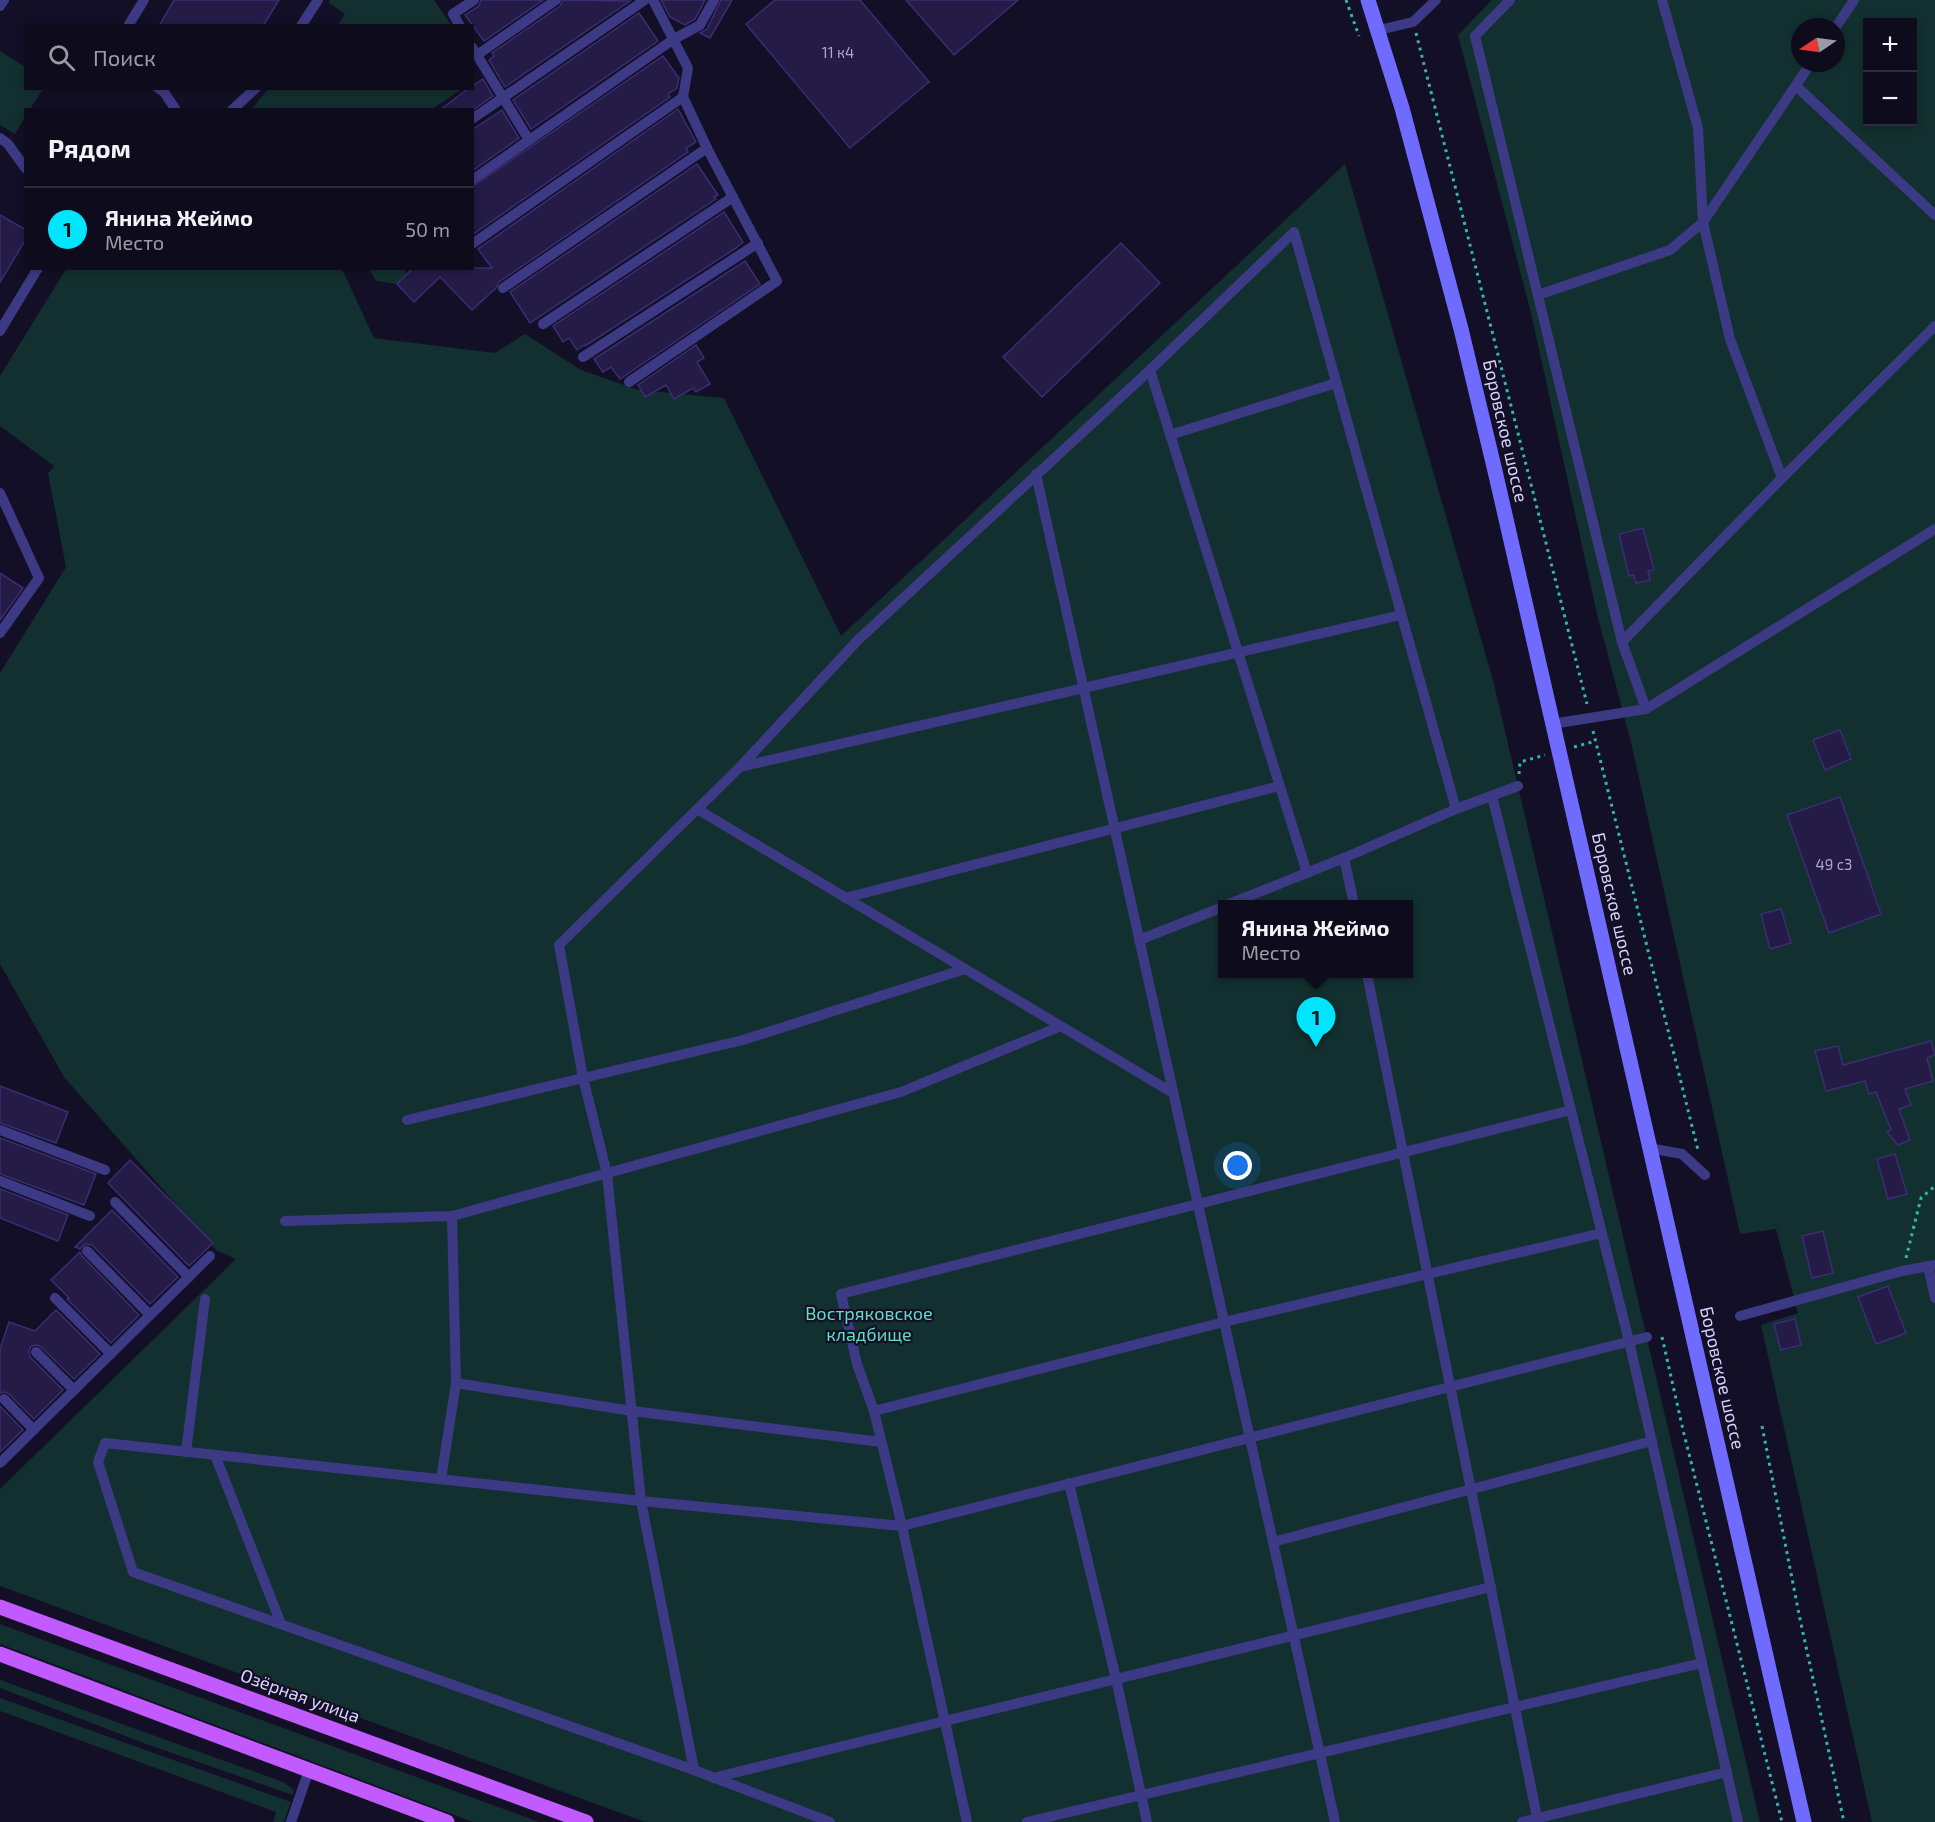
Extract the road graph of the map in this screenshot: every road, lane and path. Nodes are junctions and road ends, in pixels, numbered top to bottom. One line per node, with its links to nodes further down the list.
1 (4, 0): 15 (lane)
2 (144, 0): 18 (lane)
3 (318, 0): 19 (lane)
4 (474, 0): 20 (lane)
5 (556, 0): 24 (lane)
6 (645, 0): 29 (lane)
7 (714, 0): 23 (lane)
8 (1346, 0): 22 (path)
9 (1368, 0): 21 (street, Боровское шоссе)
10 (1436, 0): 17 (lane)
11 (1510, 0): 46 (lane)
12 (1662, 0): 41 (lane)
13 (1854, 0): 16 (lane)
14 (656, 2): 23 (lane)
15 (0, 6)
16 (1842, 18)
17 (1413, 22): 21 (lane); 65 (path)
18 (129, 24)
19 (302, 24)
20 (459, 24)
21 (1379, 30): 66 (street, Боровское шоссе)
22 (1359, 36)
23 (674, 39): 30 (lane); 35 (lane)
24 (475, 51): 29 (lane)
25 (1805, 72): 26 (lane)
26 (1796, 86): 40 (lane); 41 (lane)
27 (161, 90): 31 (lane)
28 (254, 90): 32 (lane)
29 (503, 97): 33 (lane); 35 (lane)
30 (683, 97): 36 (lane); 42 (lane)
31 (175, 108)
32 (234, 108)
33 (474, 118)
34 (0, 138): 37 (lane)
35 (529, 140): 38 (lane)
36 (707, 148): 39 (lane); 45 (lane)
37 (24, 166)
38 (474, 179)
39 (733, 197): 43 (lane); 47 (lane)
40 (1935, 215)
41 (1703, 222): 46 (lane); 56 (lane)
42 (474, 243)
43 (758, 243): 50 (lane); 52 (lane)
44 (37, 270): 49 (lane)
45 (503, 288)
46 (1538, 295): 61 (lane)
47 (543, 324)
48 (1935, 326): 56 (lane)
49 (0, 331)
50 (583, 357)
51 (1150, 370): 53 (lane); 54 (lane); 55 (lane)
52 (629, 382)
53 (1336, 383): 54 (lane); 59 (lane)
54 (1170, 435): 62 (lane)
55 (1036, 474): 63 (lane); 67 (lane)
56 (1782, 478): 61 (lane)
57 (0, 493): 60 (lane)
58 (1935, 529): 64 (lane)
59 (1401, 615): 62 (lane); 72 (lane)
60 (0, 633)
61 (1622, 642): 64 (lane)
62 (1238, 652): 63 (lane); 68 (lane)
63 (1084, 688): 67 (lane); 73 (lane)
64 (1646, 709): 65 (lane)
65 (1590, 718): 66 (lane); 93 (path)
66 (1552, 724): 89 (street, Боровское шоссе)
67 (740, 767): 71 (lane)
68 (1279, 786): 73 (lane); 75 (lane)
69 (1518, 786): 70 (lane)
70 (1492, 796): 72 (lane); 86 (lane)
71 (697, 809): 76 (lane); 84 (lane)
72 (1456, 809): 74 (lane)
73 (1114, 828): 76 (lane); 80 (lane)
74 (1344, 858): 75 (lane); 78 (lane)
75 (1306, 873): 77 (lane)
76 (845, 898): 81 (lane)
77 (1239, 900)
78 (1353, 900)
79 (1218, 909): 80 (lane)
80 (1139, 940): 85 (lane)
81 (965, 969): 83 (lane); 84 (lane)
82 (1368, 978): 90 (lane)
83 (1061, 1026): 85 (lane); 92 (lane)
84 (583, 1078): 87 (lane); 92 (lane)
85 (1173, 1093): 97 (lane)
86 (1571, 1110): 90 (lane); 101 (lane)
87 (407, 1120)
88 (0, 1130): 91 (lane)
89 (1649, 1148): 93 (lane); 166 (street, Боровское шоссе)
90 (1403, 1152): 97 (lane); 106 (lane)
91 (105, 1170)
92 (607, 1174): 99 (lane); 123 (lane)
93 (1705, 1175)
94 (0, 1181): 98 (lane)
95 (1935, 1186): 105 (path)
96 (115, 1202): 107 (lane)
97 (1198, 1204): 113 (lane); 124 (lane)
98 (90, 1216)
99 (452, 1216): 100 (lane); 119 (lane)
100 (285, 1221)
101 (1602, 1233): 106 (lane); 116 (lane)
102 (87, 1251): 111 (lane)
103 (210, 1256): 107 (lane)
104 (1931, 1265): 105 (lane); 109 (lane)
105 (1902, 1271): 112 (lane)
106 (1428, 1274): 113 (lane); 120 (lane)
107 (189, 1277): 111 (lane)
108 (55, 1298): 118 (lane)
109 (1935, 1298)
110 (206, 1299): 130 (lane)
111 (150, 1316): 118 (lane)
112 (1740, 1316)
113 (1224, 1322): 124 (lane); 127 (lane)
114 (1661, 1333): 165 (path)
115 (1647, 1337): 116 (lane)
116 (1629, 1341): 120 (lane); 128 (lane)
117 (36, 1352): 121 (lane)
118 (111, 1354): 121 (lane)
119 (456, 1383): 123 (lane); 133 (lane)
120 (1451, 1387): 127 (lane); 135 (lane)
121 (74, 1390): 126 (lane)
122 (4, 1399): 126 (lane)
123 (632, 1411): 129 (lane); 136 (lane)
124 (874, 1412): 129 (lane)
125 (1762, 1426): 167 (path)
126 (34, 1430): 132 (lane)
127 (1250, 1438): 134 (lane); 138 (lane)
128 (1652, 1441): 135 (lane); 144 (lane)
129 (881, 1442): 137 (lane)
130 (186, 1452): 131 (lane); 141 (lane)
131 (215, 1455): 133 (lane); 141 (lane)
132 (0, 1463)
133 (441, 1479): 136 (lane)
134 (1069, 1484): 137 (lane); 145 (lane)
135 (1471, 1489): 138 (lane); 139 (lane)
136 (641, 1501): 137 (lane); 150 (lane)
137 (902, 1526): 147 (lane)
138 (1273, 1542): 142 (lane)
139 (1491, 1587): 142 (lane); 146 (lane)
140 (0, 1607): 157 (main road, Озёрная улица)
141 (281, 1624): 150 (lane)
142 (1294, 1635): 145 (lane); 148 (lane)
143 (0, 1654): 149 (main road)
144 (1702, 1663): 146 (lane); 151 (lane)
145 (1116, 1679): 147 (lane); 153 (lane)
146 (1515, 1707): 148 (lane); 154 (lane)
147 (945, 1721): 152 (lane); 159 (lane)
148 (1320, 1753): 153 (lane); 162 (lane)
149 (309, 1770): 155 (lane); 156 (main road)
150 (694, 1770): 152 (lane)
151 (1727, 1772): 154 (lane); 164 (lane)
152 (713, 1778): 158 (lane)
153 (1141, 1795): 160 (lane); 161 (lane)
154 (1538, 1820): 163 (lane)
155 (291, 1822)
156 (447, 1822)
157 (586, 1822)
158 (830, 1822)
159 (967, 1822)
160 (1027, 1822)
161 (1147, 1822)
162 (1335, 1822)
163 (1522, 1822)
164 (1738, 1822)
165 (1782, 1822)
166 (1804, 1822)
167 (1844, 1822)

